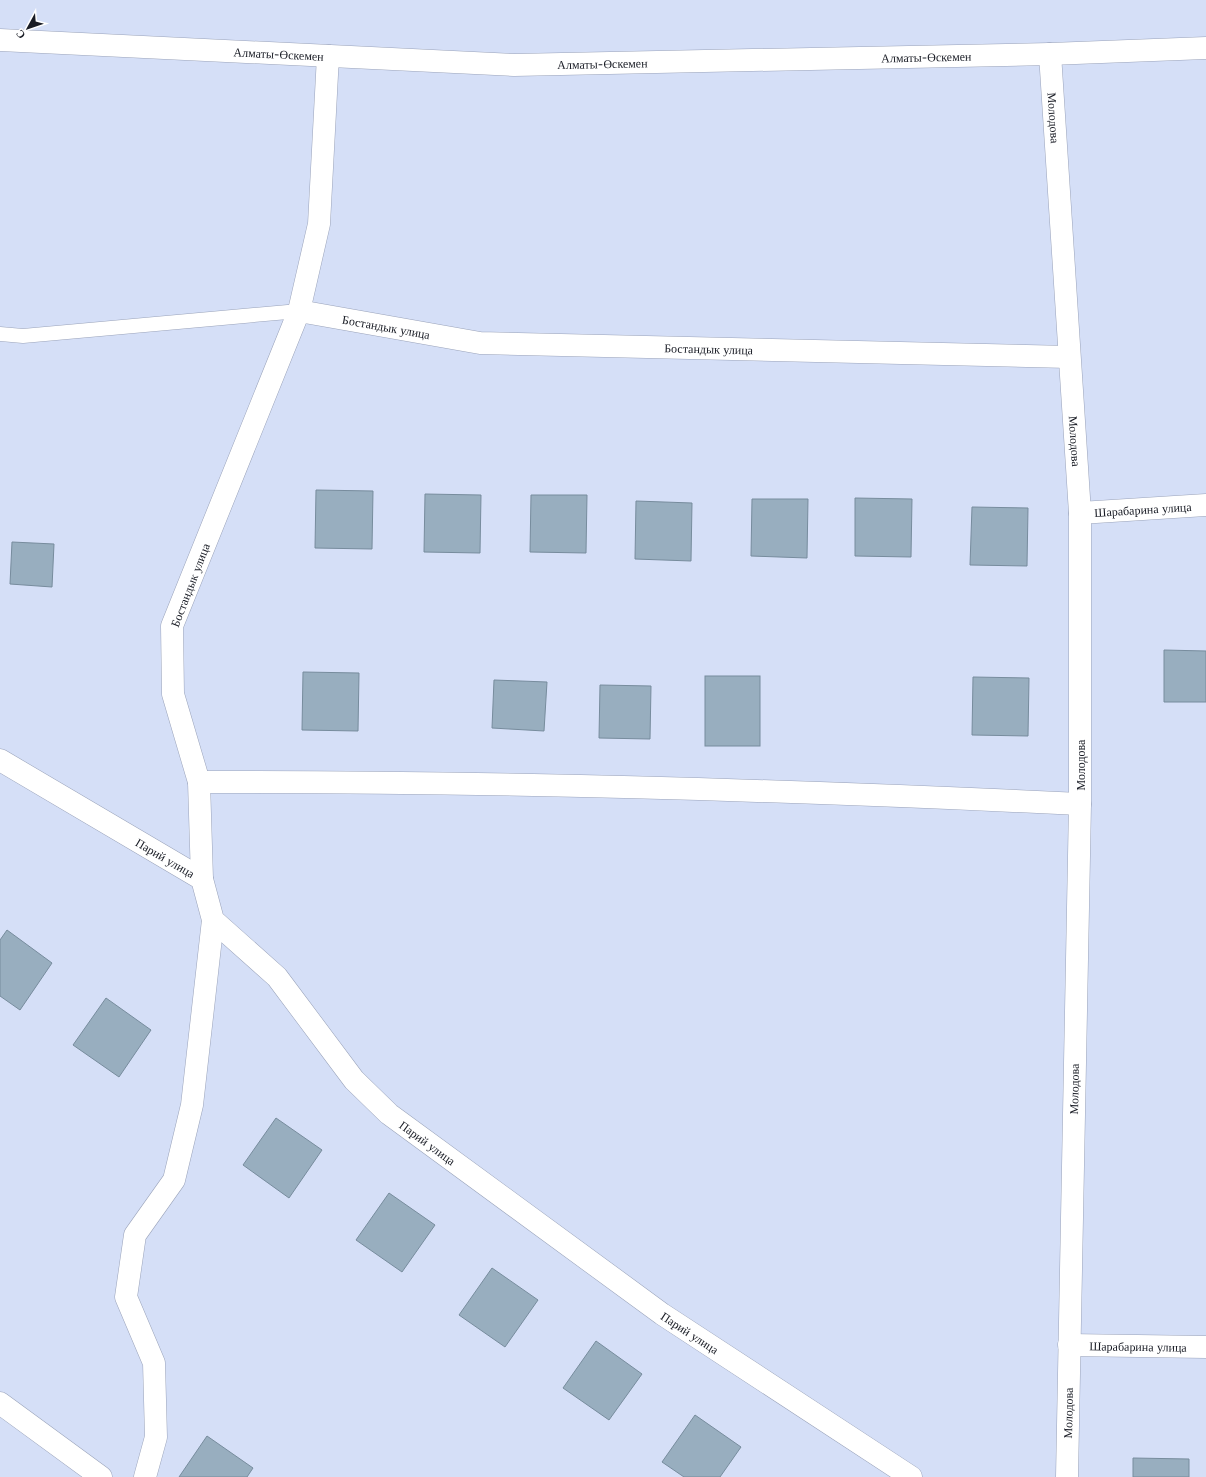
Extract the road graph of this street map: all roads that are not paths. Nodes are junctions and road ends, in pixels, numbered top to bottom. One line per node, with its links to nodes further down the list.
1 (0, 40): 4 (main road, Алматы-Өскемен)
2 (1206, 48): 3 (main road, Алматы-Өскемен)
3 (1050, 54): 4 (main road, Алматы-Өскемен); 7 (main road, Молодова)
4 (328, 56): 5 (main road)
5 (299, 311): 6 (lane); 7 (main road, Бостандык улица); 11 (main road, Бостандык улица)
6 (0, 334)
7 (1070, 357): 9 (main road, Молодова)
8 (1206, 504): 9 (main road, Шарабарина улица)
9 (1080, 513): 12 (main road, Молодова)
10 (0, 760): 13 (main road, Парий улица)
11 (199, 782): 12 (main road); 13 (main road, Бостандык улица)
12 (1080, 804): 15 (main road, Молодова)
13 (202, 879): 14 (main road, Парий улица)
14 (213, 920): 19 (main road); 20 (main road, Парий улица)
15 (1069, 1345): 16 (main road, Шарабарина улица); 21 (main road, Молодова)
16 (1206, 1347)
17 (0, 1403): 18 (main road)
18 (101, 1477)
19 (145, 1477)
20 (911, 1477)
21 (1066, 1477)

